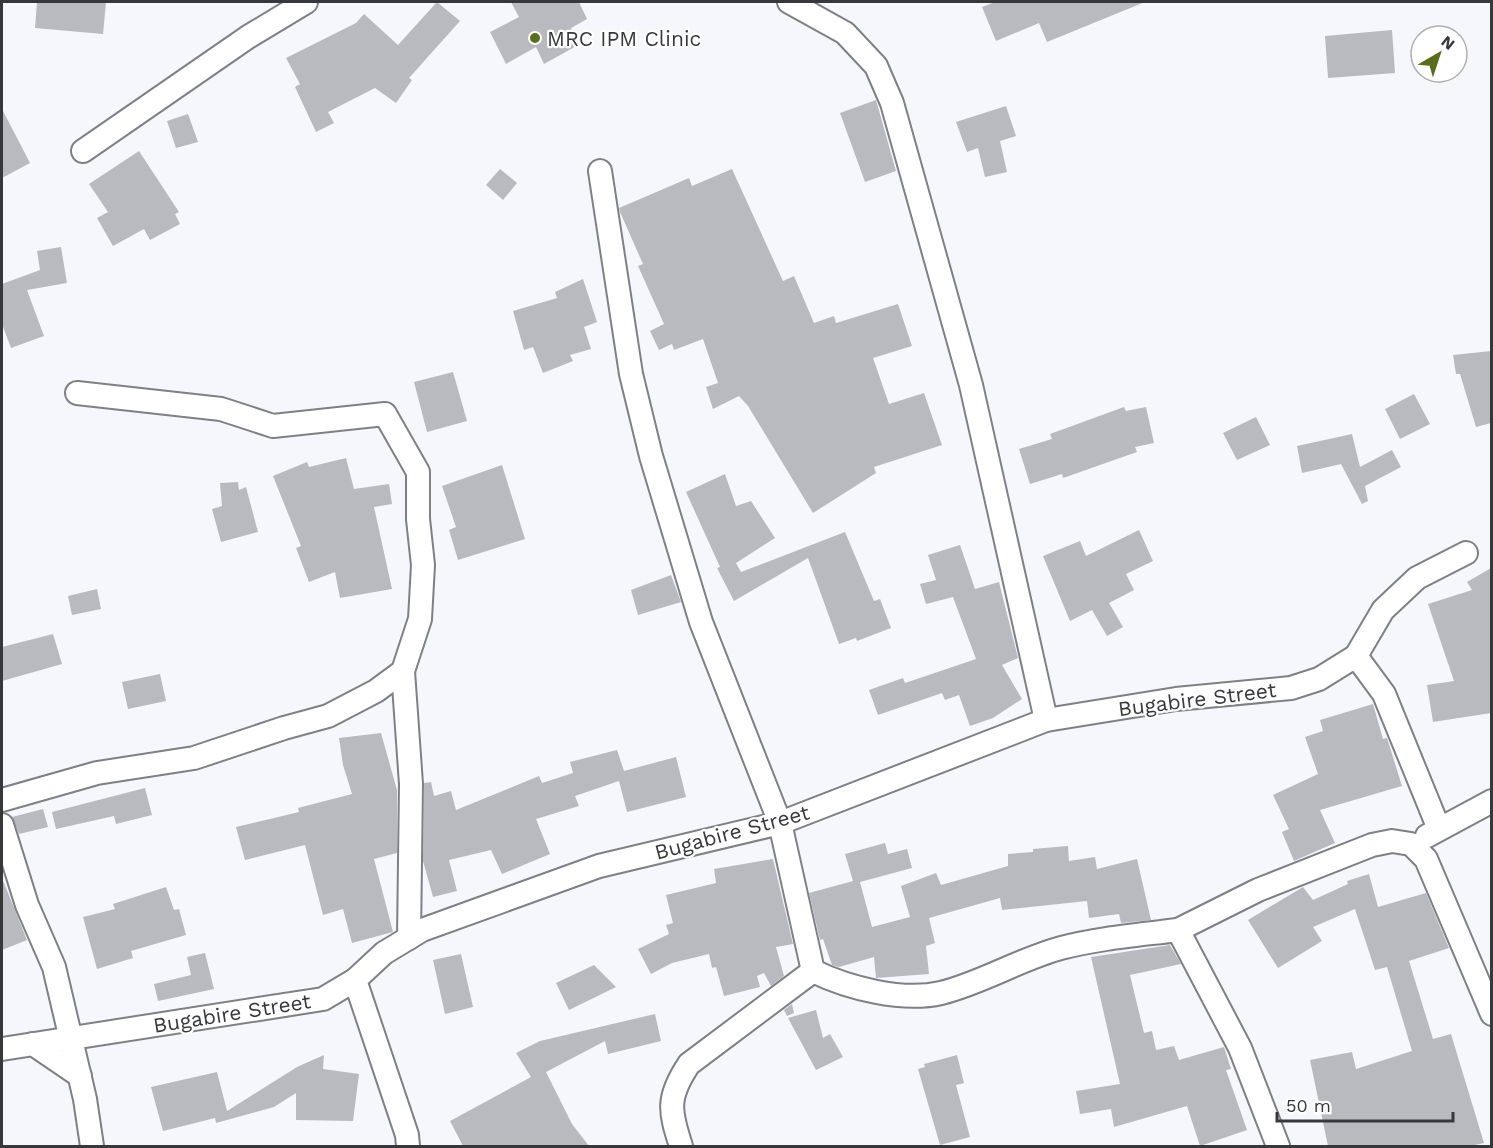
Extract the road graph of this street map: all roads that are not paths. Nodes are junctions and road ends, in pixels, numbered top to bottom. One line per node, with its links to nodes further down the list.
1 (306, 2): 3 (street)
2 (789, 2): 9 (street)
3 (83, 151)
4 (600, 171): 12 (street)
5 (77, 393): 8 (street)
6 (1466, 553): 7 (street, Bugabire Street)
7 (1356, 656): 9 (street, Bugabire Street); 14 (street)
8 (403, 671): 10 (street); 17 (street)
9 (1047, 720): 12 (street, Bugabire Street)
10 (2, 800)
11 (1491, 801): 14 (street)
12 (780, 823): 17 (street, Bugabire Street); 18 (street)
13 (2, 825): 21 (street)
14 (1439, 829): 15 (street)
15 (1411, 844): 16 (street); 20 (street)
16 (1178, 930): 18 (street); 28 (street)
17 (409, 938): 19 (street, Bugabire Street)
18 (813, 971): 27 (street)
19 (356, 980): 21 (street, Bugabire Street); 26 (street)
20 (1491, 1014)
21 (71, 1037): 22 (street, Bugabire Street); 24 (street)
22 (33, 1044): 23 (street, Bugabire Street); 24 (street)
23 (2, 1049)
24 (80, 1076): 25 (street)
25 (92, 1146)
26 (408, 1146)
27 (681, 1146)
28 (1278, 1146)

